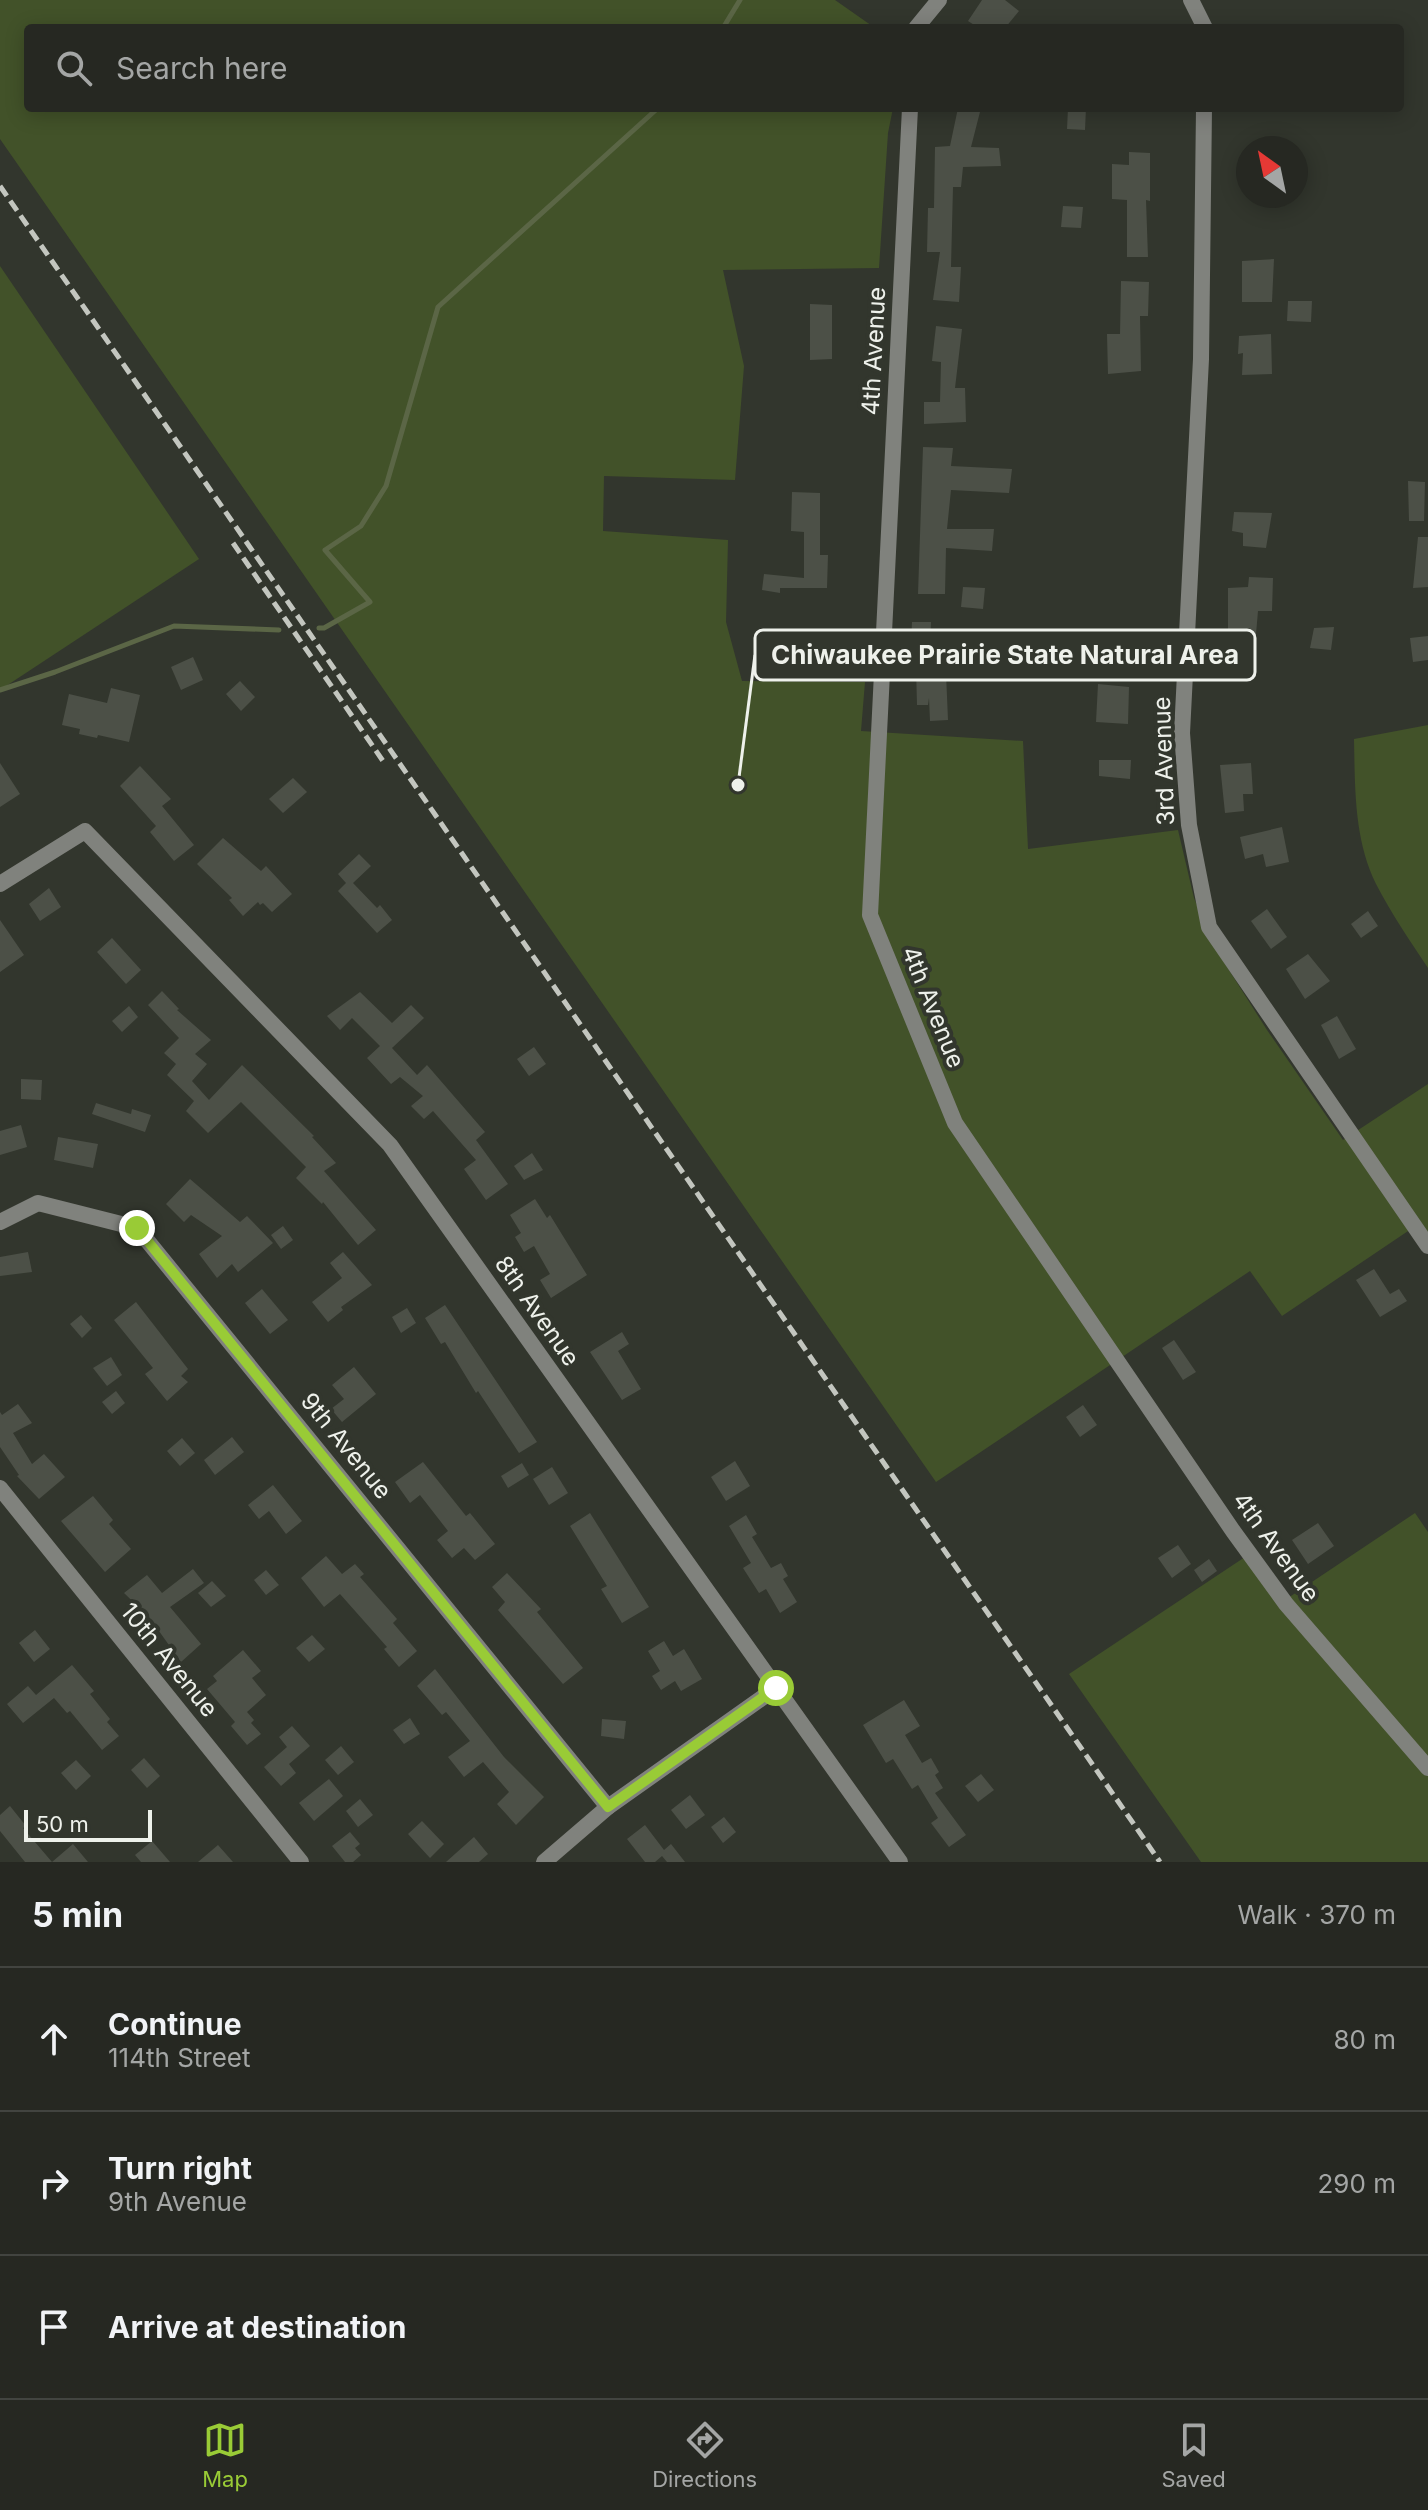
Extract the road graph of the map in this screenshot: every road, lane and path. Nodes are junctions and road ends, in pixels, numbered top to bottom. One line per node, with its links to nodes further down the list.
1 (939, 0): 3 (street)
2 (1191, 0): 4 (street)
3 (919, 24)
4 (1203, 24)
5 (910, 112): 12 (street, 4th Avenue)
6 (1204, 112): 9 (street, 3rd Avenue)
7 (0, 884): 11 (street, 8th Avenue)
8 (0, 1222): 13 (street, 9th Avenue)
9 (1428, 1246)
10 (0, 1488): 14 (street, 10th Avenue)
11 (776, 1688): 13 (street); 16 (street, 8th Avenue)
12 (1428, 1768)
13 (608, 1807): 15 (street)
14 (301, 1862)
15 (544, 1862)
16 (900, 1862)

